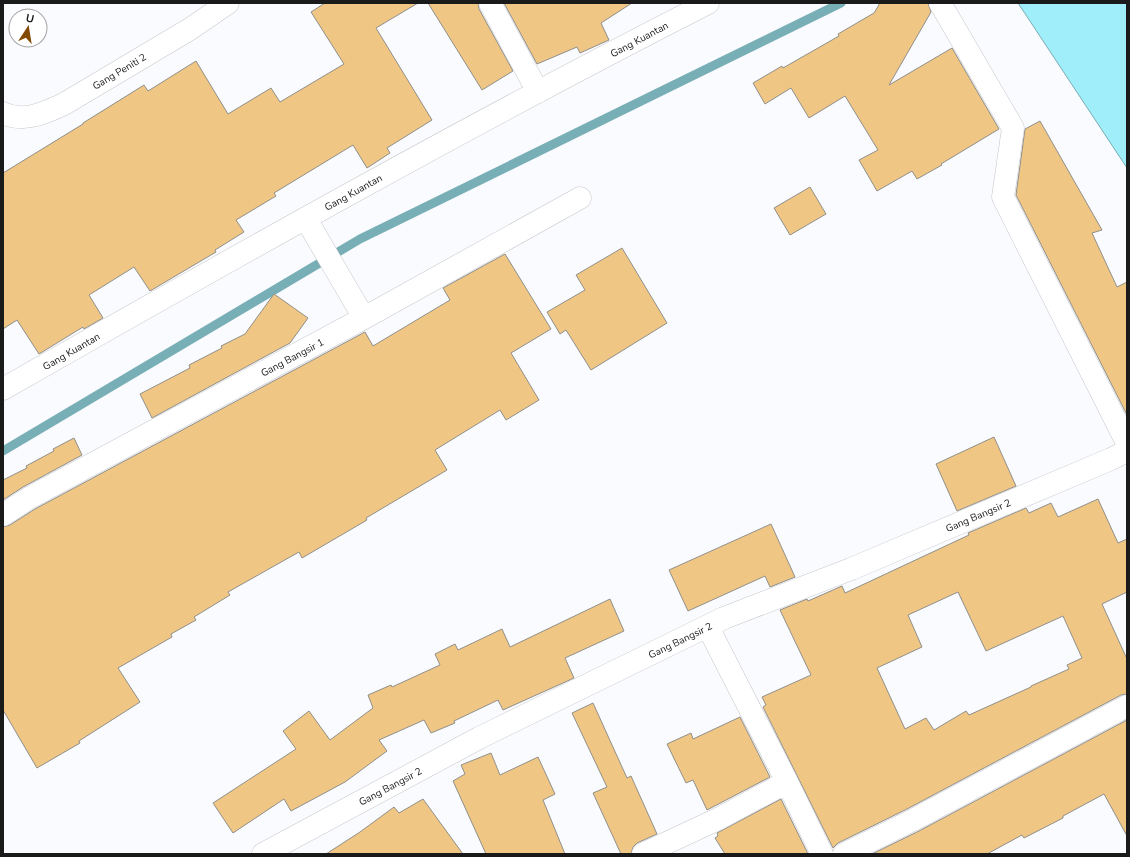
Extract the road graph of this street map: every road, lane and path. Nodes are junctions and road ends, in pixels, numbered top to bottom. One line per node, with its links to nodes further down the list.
1 (228, 3): 6 (street, Gang Peniti 2)
2 (490, 3): 5 (street)
3 (708, 3): 5 (street, Gang Kuantan)
4 (940, 3): 11 (street)
5 (538, 92): 8 (street, Gang Kuantan)
6 (3, 113)
7 (580, 198): 9 (street, Gang Bangsir 1)
8 (306, 218): 9 (street); 10 (street, Gang Kuantan)
9 (360, 310): 13 (street, Gang Bangsir 1)
10 (3, 389)
11 (1127, 443)
12 (1119, 455): 14 (street, Gang Bangsir 2)
13 (3, 515)
14 (708, 627): 16 (street); 17 (street, Gang Bangsir 2)
15 (1127, 706): 20 (street)
16 (787, 782): 18 (street); 19 (street)
17 (263, 854)
18 (643, 854)
19 (822, 854)
20 (844, 854)

